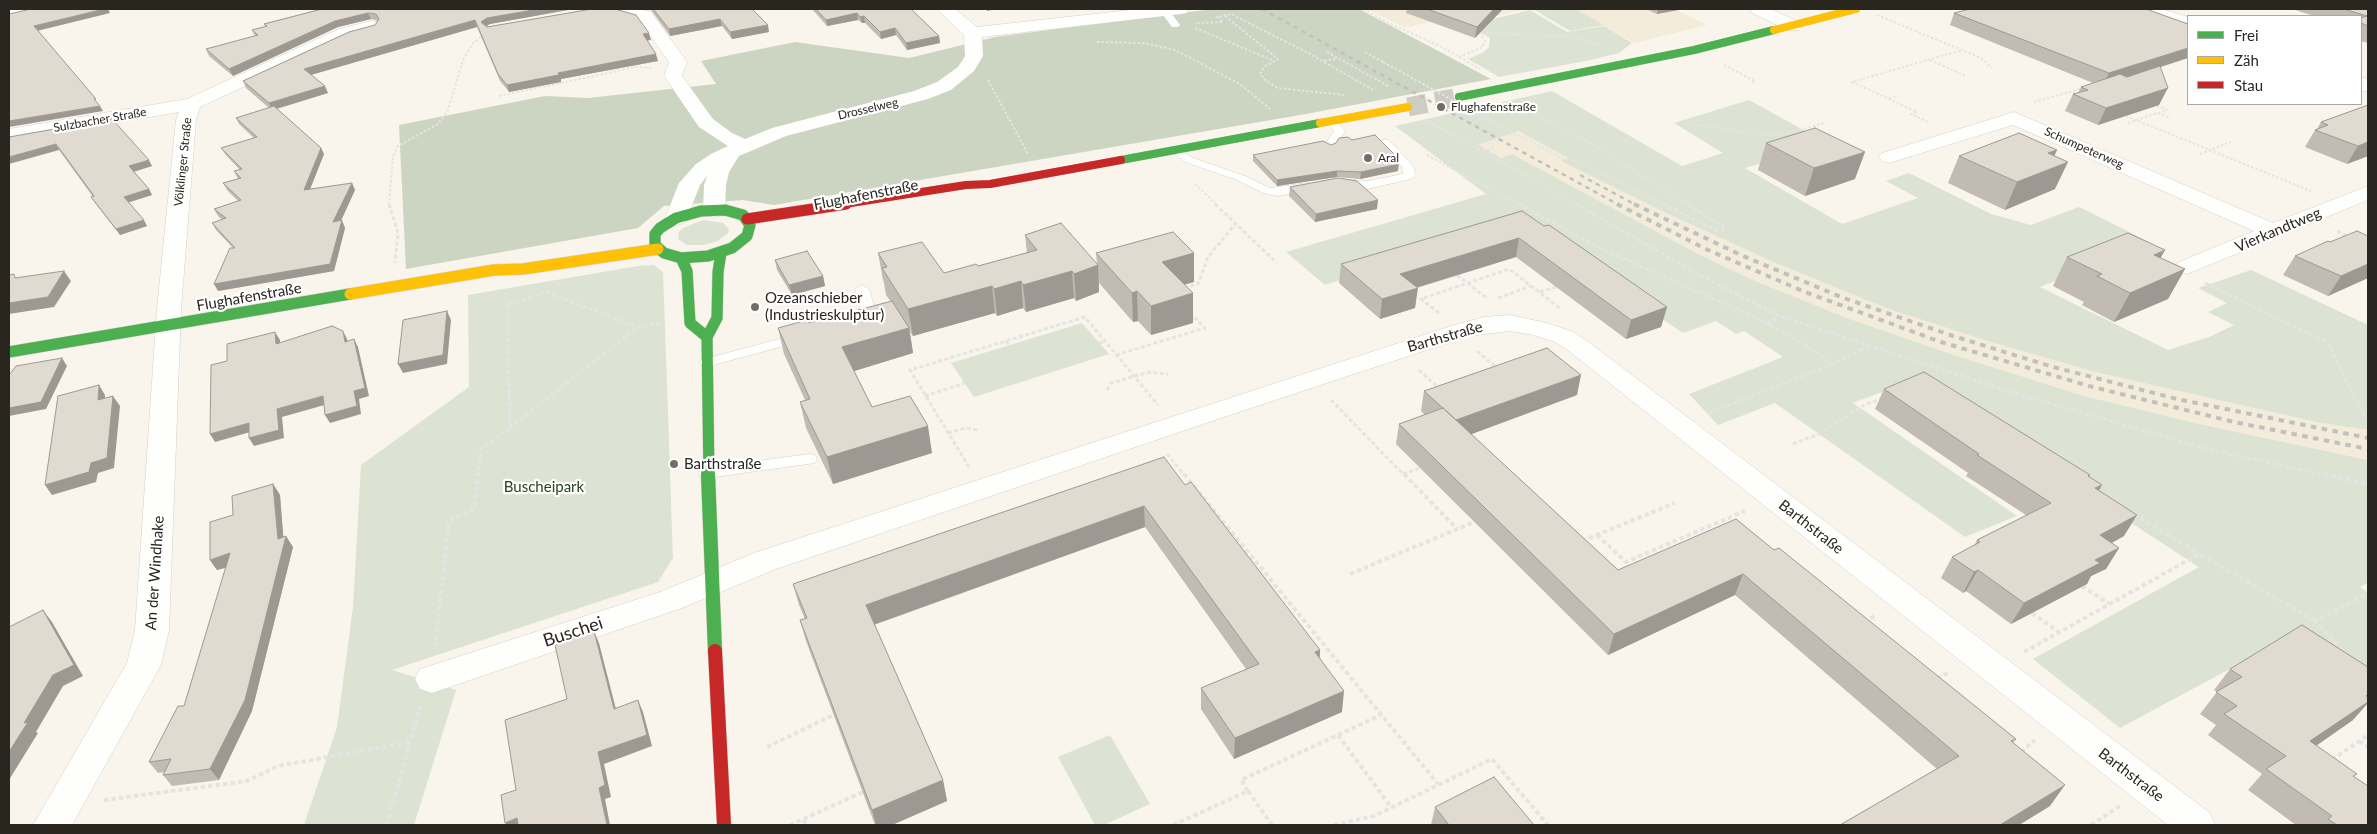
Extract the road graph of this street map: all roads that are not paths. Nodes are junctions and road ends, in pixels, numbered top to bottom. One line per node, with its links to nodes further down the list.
1 (23, 9): 7 (street)
2 (622, 9): 21 (street)
3 (945, 9): 13 (street)
4 (1758, 9): 12 (street)
5 (1856, 9): 12 (main road)
6 (1173, 10): 10 (lane); 13 (street)
7 (9, 13)
8 (2159, 13): 9 (street)
9 (2187, 23)
10 (1175, 25)
11 (371, 26): 15 (street, Völklinger Straße)
12 (1793, 26): 14 (main road)
13 (973, 33): 21 (street, Drosselweg)
14 (1456, 99)
15 (192, 104): 18 (street, Sulzbacher Straße); 41 (street, Völklinger Straße)
16 (1408, 107): 17 (main road, Flughafenstraße)
17 (1331, 122): 20 (lane); 22 (main road, Flughafenstraße)
18 (9, 136)
19 (1384, 142): 22 (lane)
20 (1330, 146)
21 (737, 150): 26 (street); 27 (street, Drosselweg)
22 (1177, 151): 24 (main road, Flughafenstraße)
23 (1889, 157): 31 (street, Schumpeterweg)
24 (990, 184): 28 (main road, Flughafenstraße); 29 (main road, Flughafenstraße)
25 (2368, 192): 31 (street, Vierkandtweg)
26 (714, 210): 27 (main road, Flughafenstraße); 28 (main road, Flughafenstraße)
27 (676, 218): 34 (main road, Flughafenstraße)
28 (747, 219): 32 (main road)
29 (797, 224)
30 (762, 232): 32 (main road, Flughafenstraße)
31 (2274, 232): 37 (street, Vierkandtweg)
32 (747, 236): 35 (main road, Flughafenstraße)
33 (598, 246): 38 (main road, Flughafenstraße)
34 (658, 250): 36 (main road, Flughafenstraße); 38 (main road, Flughafenstraße)
35 (721, 253): 36 (main road, Flughafenstraße); 43 (main road)
36 (681, 258): 43 (main road)
37 (2187, 267)
38 (494, 270): 41 (main road, Flughafenstraße)
39 (862, 289): 40 (lane)
40 (845, 325)
41 (168, 326): 44 (main road, Flughafenstraße); 50 (street, An der Windhake)
42 (817, 332): 45 (lane)
43 (707, 336): 45 (main road)
44 (9, 352)
45 (706, 363): 47 (main road)
46 (809, 459): 47 (lane)
47 (707, 473): 48 (main road)
48 (713, 582): 49 (street, Buschei); 51 (main road); 52 (street, Barthstraße)
49 (432, 679)
50 (58, 815)
51 (724, 825)
52 (2196, 825)

